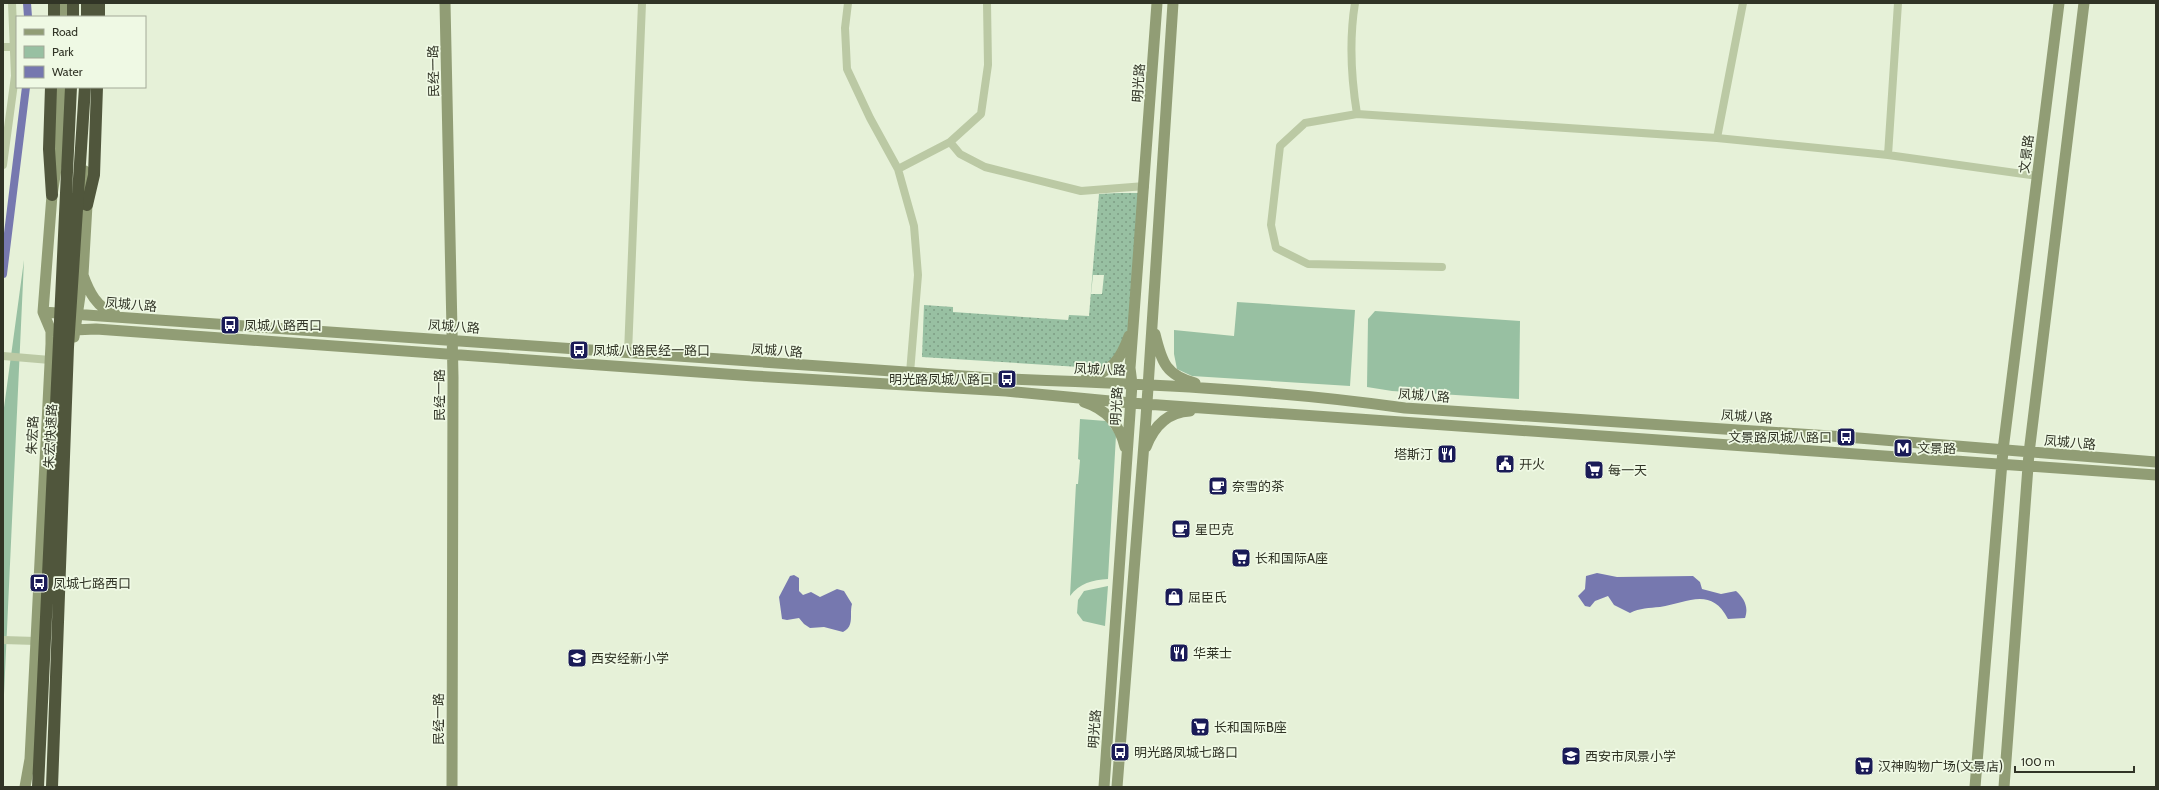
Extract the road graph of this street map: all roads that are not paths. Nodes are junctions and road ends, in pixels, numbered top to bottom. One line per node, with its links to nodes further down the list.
1 (12, 3): 26 (street)
2 (54, 3): 19 (highway)
3 (64, 3): 20 (main road)
4 (73, 3): 21 (highway)
5 (87, 3): 22 (highway)
6 (90, 3): 23 (main road)
7 (99, 3): 24 (highway)
8 (445, 3): 52 (main road, 民经一路)
9 (642, 3): 53 (street)
10 (848, 3): 38 (street)
11 (987, 3): 35 (street)
12 (1157, 3): 40 (main road, 明光路)
13 (1173, 3): 49 (main road)
14 (1355, 3): 33 (street)
15 (1743, 3): 34 (street)
16 (1898, 3): 36 (street)
17 (2059, 3): 39 (main road, 文景路)
18 (2084, 3): 67 (main road)
19 (54, 16)
20 (64, 16)
21 (73, 16)
22 (87, 16)
23 (91, 16)
24 (99, 16)
25 (3, 47): 26 (street)
26 (15, 47): 37 (street)
27 (52, 88): 41 (highway)
28 (62, 88): 41 (main road, 朱宏路)
29 (71, 88): 77 (highway, 朱宏快速路, bridge)
30 (85, 88): 79 (highway, 朱宏快速路, bridge)
31 (90, 88): 42 (main road)
32 (97, 88): 42 (highway)
33 (1357, 114): 34 (street); 43 (street)
34 (1716, 138): 36 (street)
35 (950, 142): 38 (street); 40 (street)
36 (1888, 156): 39 (street)
37 (3, 166)
38 (898, 169): 57 (street)
39 (2038, 176): 66 (main road, 文景路)
40 (1145, 186): 48 (main road, 明光路)
41 (52, 195): 45 (main road, 朱宏路)
42 (86, 205): 44 (main road)
43 (1442, 267)
44 (83, 275): 46 (main road); 47 (main road)
45 (43, 312): 46 (main road, 凤城八路); 51 (main road, 朱宏路)
46 (77, 314): 47 (main road, 凤城八路); 50 (main road)
47 (127, 318): 52 (main road, 凤城八路)
48 (1134, 320): 58 (main road); 59 (main road, 明光路)
49 (1152, 321): 60 (main road); 61 (main road)
50 (76, 330): 51 (main road, 凤城八路); 54 (main road, 凤城八路); 80 (main road)
51 (51, 331): 56 (main road, 朱宏路)
52 (453, 340): 53 (main road, 凤城八路); 54 (main road, 民经一路)
53 (628, 353): 57 (main road, 凤城八路)
54 (453, 354): 62 (main road, 凤城八路); 81 (main road, 民经一路)
55 (7, 356): 56 (street)
56 (50, 360): 75 (main road, 朱宏路)
57 (910, 373): 58 (main road, 凤城八路)
58 (1068, 381): 59 (main road, 凤城八路)
59 (1132, 384): 60 (main road, 凤城八路); 63 (main road, 明光路)
60 (1148, 384): 61 (main road, 凤城八路); 64 (main road)
61 (1217, 390): 66 (main road, 凤城八路)
62 (1066, 397): 63 (main road, 凤城八路); 68 (main road)
63 (1131, 403): 64 (main road, 凤城八路); 68 (main road, 明光路)
64 (1146, 404): 65 (main road, 凤城八路); 69 (main road)
65 (1217, 408): 69 (main road); 71 (main road, 凤城八路)
66 (2003, 450): 67 (main road, 凤城八路); 71 (main road, 文景路)
67 (2029, 452): 70 (main road, 凤城八路); 72 (main road)
68 (1127, 460): 82 (main road, 明光路)
69 (1142, 461): 83 (main road)
70 (2156, 462)
71 (2002, 465): 72 (main road, 凤城八路); 84 (main road, 文景路)
72 (2028, 467): 73 (main road, 凤城八路); 85 (main road)
73 (2156, 474)
74 (3, 640): 75 (street)
75 (36, 641): 76 (main road, 朱宏路)
76 (25, 787): 78 (main road)
77 (38, 787)
78 (42, 787)
79 (52, 787)
80 (56, 787)
81 (452, 787)
82 (1104, 787)
83 (1117, 787)
84 (1975, 787)
85 (2004, 787)

